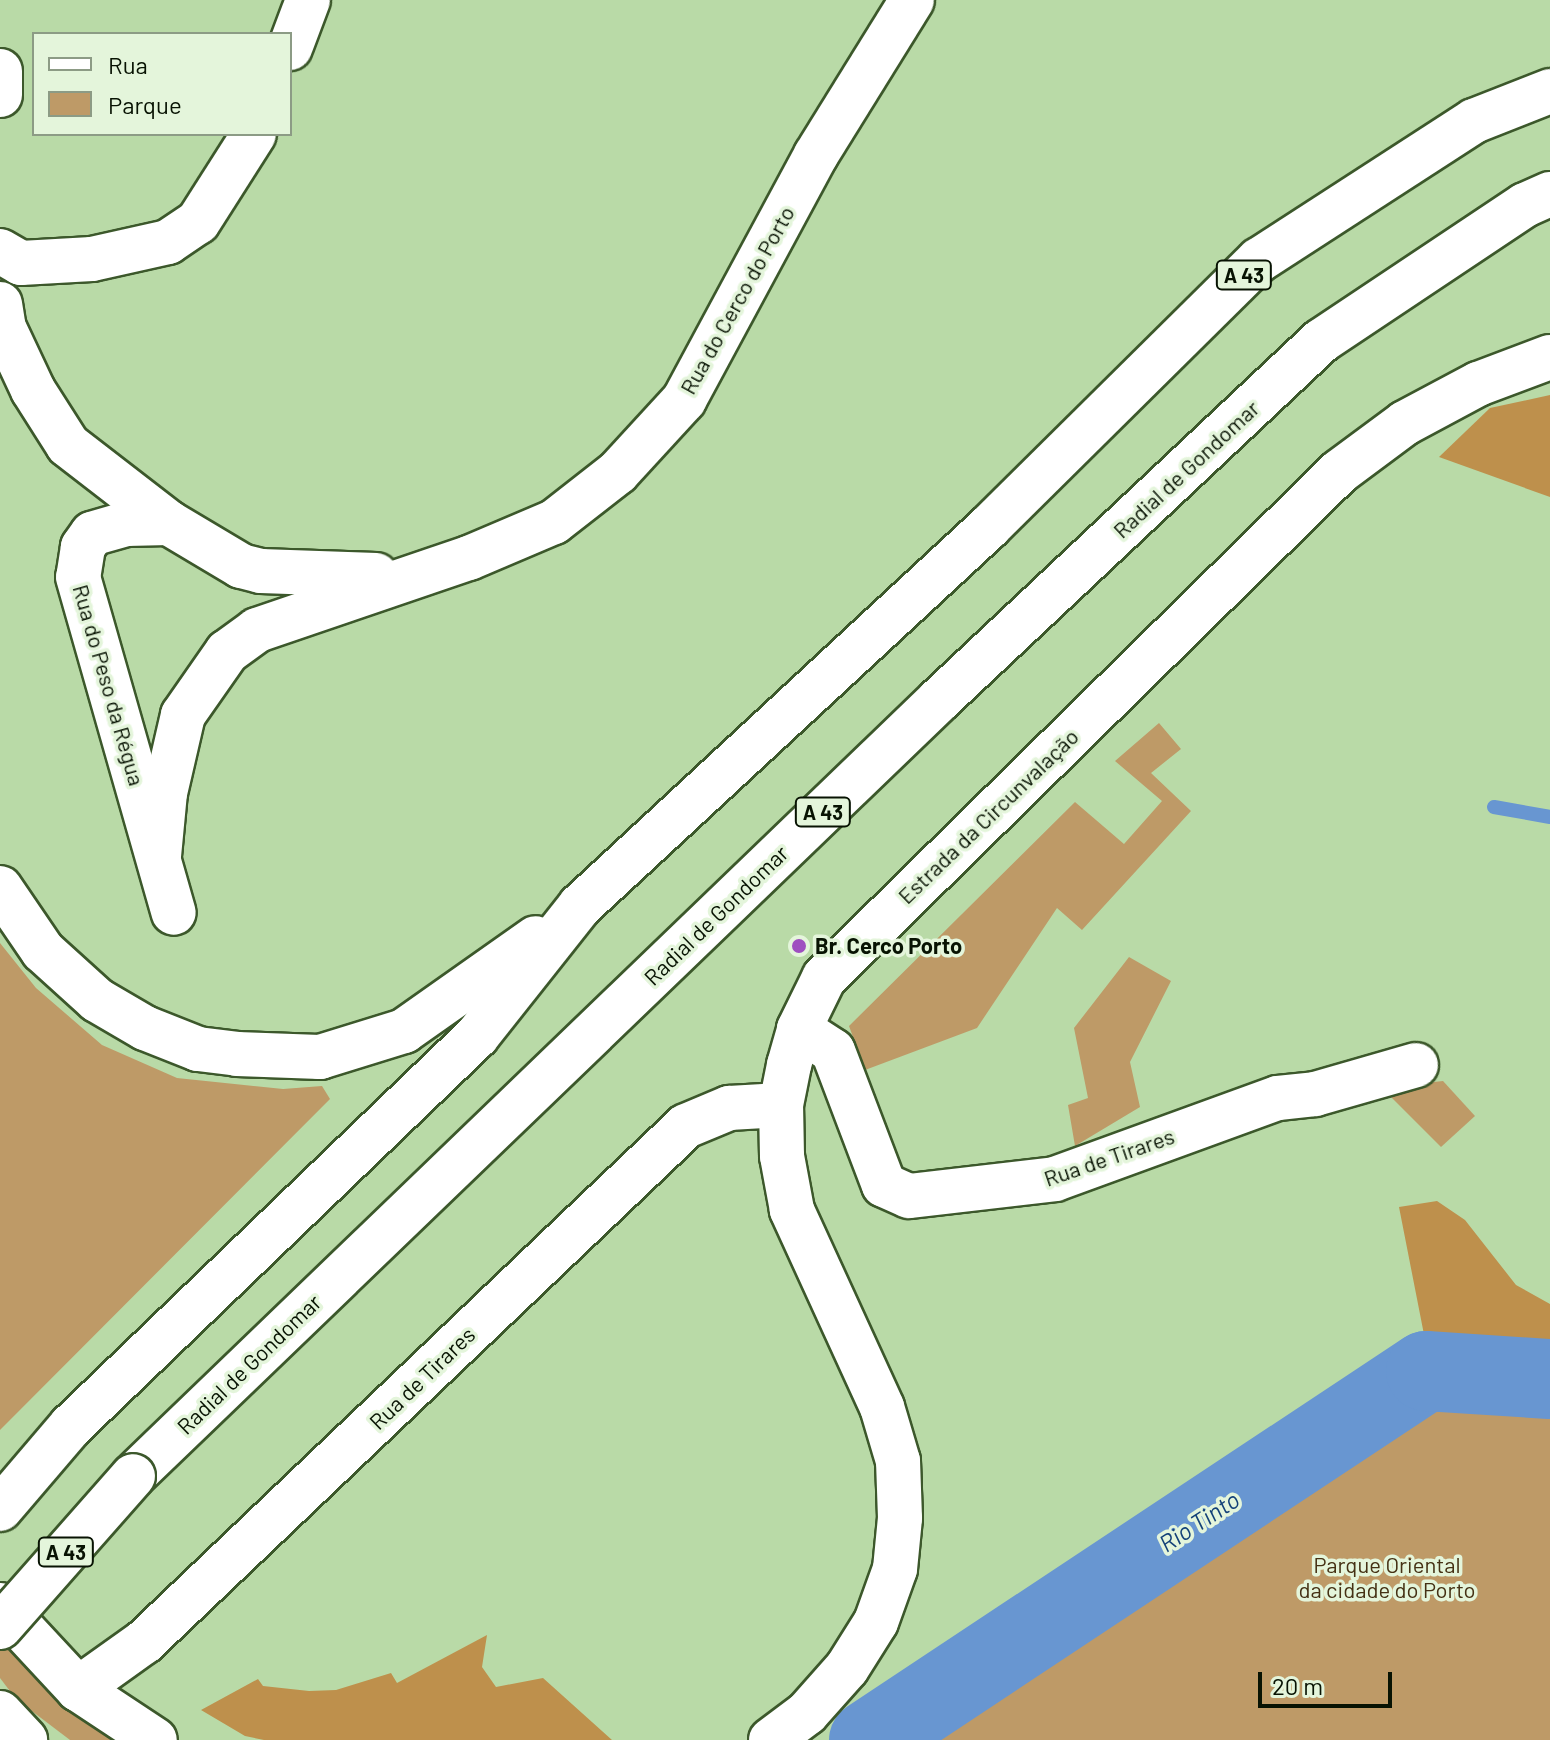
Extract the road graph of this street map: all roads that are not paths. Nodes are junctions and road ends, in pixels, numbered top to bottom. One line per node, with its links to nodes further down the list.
1 (308, 0): 3 (main road)
2 (912, 0): 13 (main road, Rua do Cerco do Porto)
3 (292, 43)
4 (0, 71): 6 (main road)
5 (1550, 91): 16 (main road, A 43)
6 (0, 95)
7 (253, 136): 9 (main road)
8 (1550, 194): 23 (main road, Radial de Gondomar / A 43, bridge)
9 (0, 251)
10 (0, 304): 12 (main road)
11 (1550, 357): 18 (main road, Estrada da Circunvalação)
12 (169, 523): 13 (main road, Rua do Cerco do Porto); 14 (main road, Rua do Peso da Régua)
13 (411, 574): 14 (main road, Rua do Cerco do Porto)
14 (159, 856): 17 (main road, Rua do Peso da Régua)
15 (0, 888): 16 (main road)
16 (580, 906): 21 (main road, A 43)
17 (174, 913)
18 (799, 1029): 19 (main road, Rua de Tirares); 20 (main road, Estrada da Circunvalação)
19 (1416, 1065)
20 (781, 1105): 24 (main road, Rua de Tirares); 28 (main road, Estrada da Circunvalação)
21 (0, 1509)
22 (0, 1605): 24 (main road)
23 (0, 1627)
24 (78, 1689): 27 (main road)
25 (0, 1713): 26 (main road)
26 (25, 1740)
27 (155, 1740)
28 (771, 1740)

